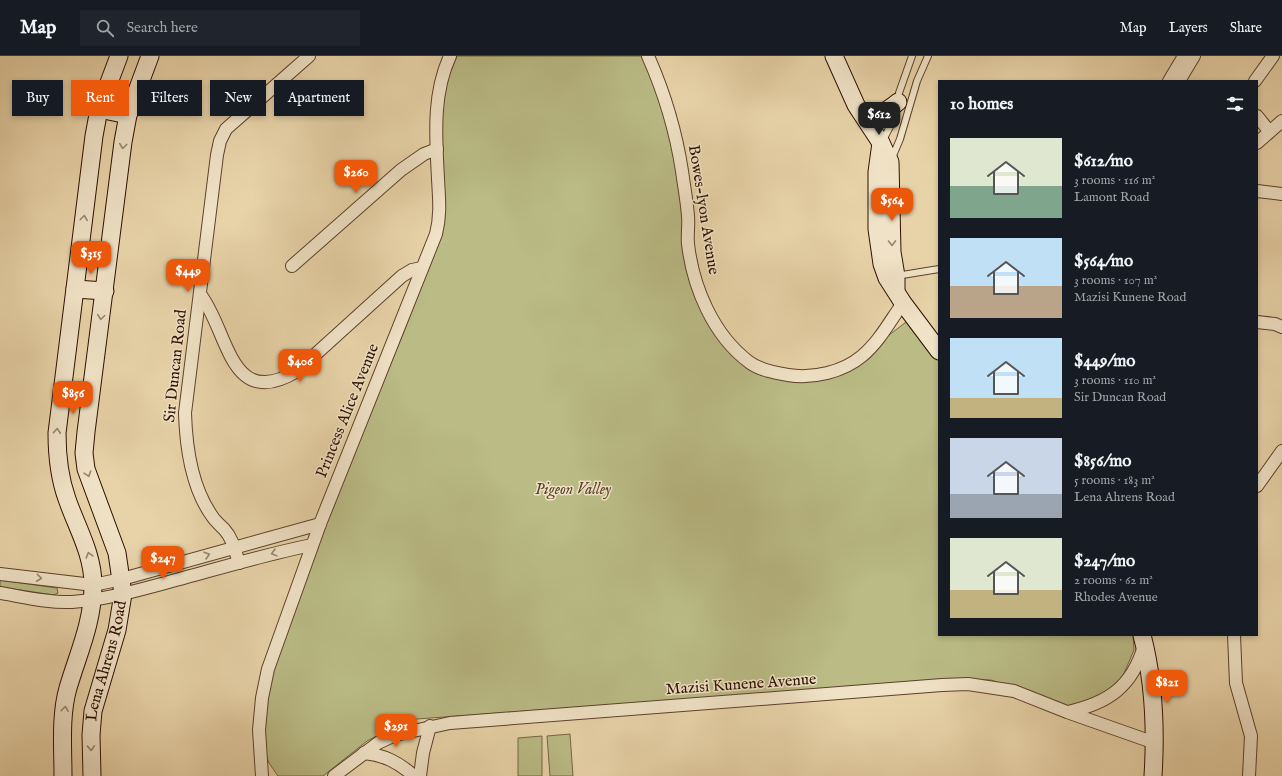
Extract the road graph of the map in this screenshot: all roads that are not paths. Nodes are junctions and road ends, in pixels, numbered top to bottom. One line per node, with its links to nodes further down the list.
1 (119, 56): 13 (main road, Lena Ahrens Road)
2 (150, 56): 20 (main road, Lena Ahrens Road)
3 (309, 56): 38 (street, Sir Duncan Road)
4 (450, 56): 28 (street, Princess Alice Avenue)
5 (648, 56): 35 (street, Bowes-lyon Avenue)
6 (834, 56): 19 (main road)
7 (912, 56): 12 (lane)
8 (928, 56): 17 (lane)
9 (1184, 56): 14 (street)
10 (1194, 56): 15 (street)
11 (1273, 56): 16 (street)
12 (905, 77): 17 (lane); 18 (lane)
13 (110, 80)
14 (1170, 80)
15 (1180, 80)
16 (1256, 80)
17 (917, 81): 29 (lane)
18 (898, 102): 19 (main road); 27 (lane)
19 (858, 108): 27 (main road); 29 (main road)
20 (129, 112)
21 (98, 116): 36 (main road, Lena Ahrens Road, one-way to 21)
22 (128, 116): 37 (main road, Lena Ahrens Road, one-way to 37)
23 (1258, 117): 25 (street)
24 (1282, 121): 25 (street)
25 (1269, 131): 26 (street)
26 (1258, 142)
27 (881, 143): 29 (main road)
28 (437, 149): 32 (street); 33 (street, Princess Alice Avenue)
29 (883, 167): 35 (main road)
30 (1258, 191): 31 (street)
31 (1282, 194)
32 (292, 266)
33 (422, 268): 38 (street); 47 (street, Princess Alice Avenue)
34 (938, 269): 35 (lane)
35 (895, 286): 41 (main road)
36 (75, 288): 37 (main road); 44 (main road, Lena Ahrens Road, one-way to 36)
37 (105, 291): 43 (main road, Lena Ahrens Road, one-way to 43)
38 (200, 294): 49 (street, Sir Duncan Road)
39 (1258, 322): 40 (street)
40 (1282, 327)
41 (938, 350)
42 (1282, 450): 45 (street)
43 (84, 453): 44 (main road); 52 (main road, Lena Ahrens Road, one-way to 52)
44 (57, 457): 53 (main road, Lena Ahrens Road, one-way to 44)
45 (1261, 473): 46 (street)
46 (1258, 483)
47 (320, 524): 48 (street, Princess Alice Avenue); 49 (street)
48 (312, 545): 50 (street, one-way to 50); 63 (street, Princess Alice Avenue)
49 (234, 548): 50 (street, Sir Duncan Road); 52 (street, one-way to 49)
50 (239, 563): 52 (street)
51 (0, 574): 53 (street, one-way to 53)
52 (123, 586): 53 (street); 62 (main road, Lena Ahrens Road, one-way to 62)
53 (92, 592): 54 (street); 61 (main road, Lena Ahrens Road, one-way to 53)
54 (0, 593)
55 (1234, 636): 68 (street)
56 (1143, 640): 57 (street); 59 (main road)
57 (1067, 712): 58 (street, Mazisi Kunene Avenue); 59 (street, Mazisi Kunene Avenue)
58 (430, 726): 60 (street, Mazisi Kunene Avenue); 66 (street)
59 (1155, 743): 67 (main road)
60 (364, 753): 64 (street, Mazisi Kunene Avenue); 65 (street)
61 (63, 776)
62 (92, 776)
63 (263, 776)
64 (334, 776)
65 (414, 776)
66 (420, 776)
67 (1153, 776)
68 (1249, 776)

